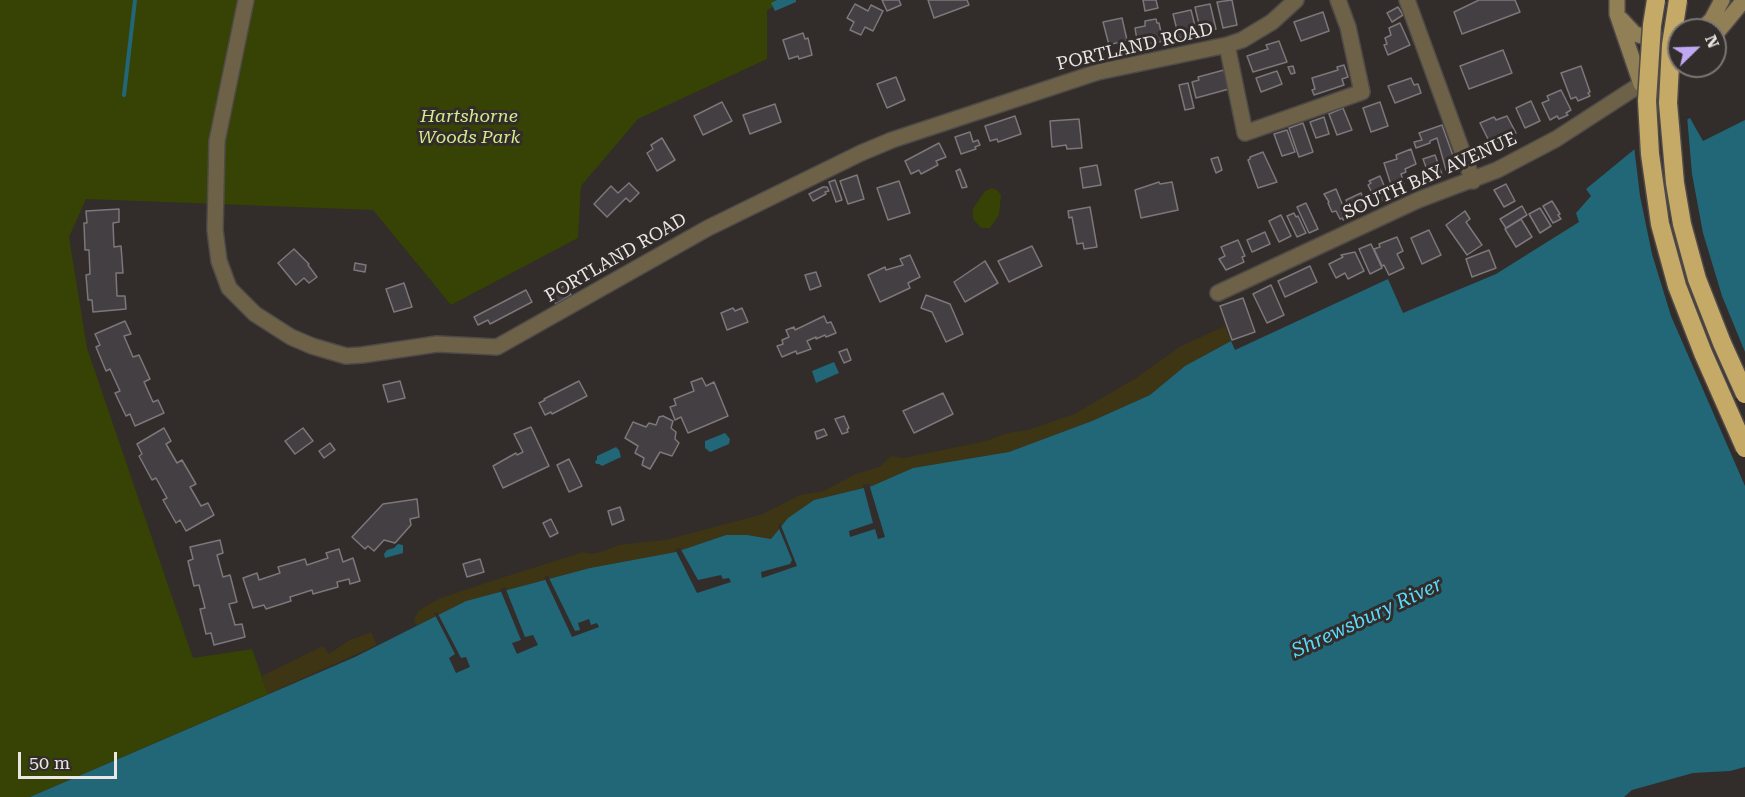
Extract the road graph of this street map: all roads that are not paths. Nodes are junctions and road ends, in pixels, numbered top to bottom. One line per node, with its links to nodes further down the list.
1 (246, 0): 13 (street, PORTLAND ROAD)
2 (1296, 0): 13 (street, PORTLAND ROAD)
3 (1338, 0): 13 (street)
4 (1407, 0): 16 (street)
5 (1656, 0): 19 (highway, bridge)
6 (1678, 0): 18 (highway, bridge)
7 (1722, 0): 10 (street)
8 (1744, 0): 11 (street)
9 (1617, 7): 12 (street); 15 (street)
10 (1713, 18)
11 (1727, 21)
12 (1667, 41)
13 (1227, 45)
14 (1667, 68): 15 (street, SOUTH BAY AVENUE)
15 (1641, 84): 16 (street, SOUTH BAY AVENUE)
16 (1473, 181): 17 (street, SOUTH BAY AVENUE)
17 (1218, 293)
18 (1745, 394)
19 (1745, 448)

